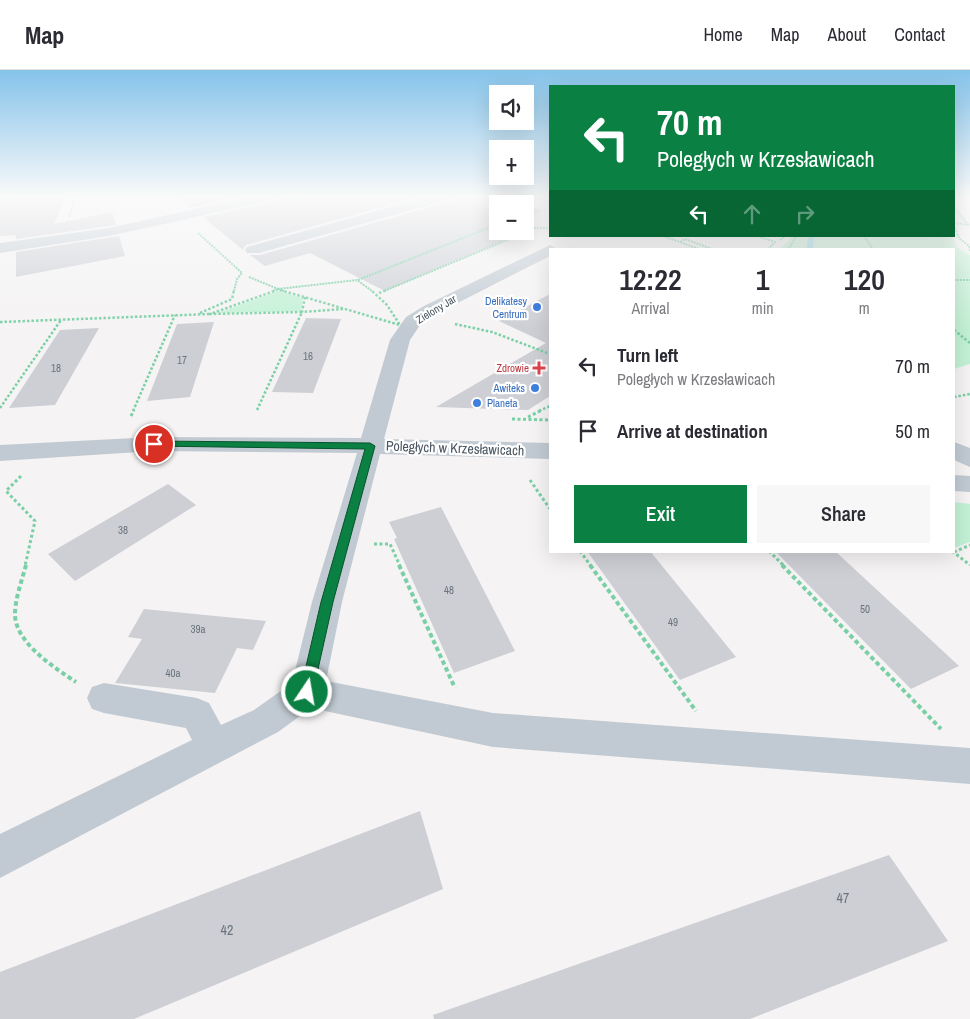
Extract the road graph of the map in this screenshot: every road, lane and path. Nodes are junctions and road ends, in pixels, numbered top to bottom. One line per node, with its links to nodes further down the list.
1 (53, 240): 12 (street)
2 (206, 240): 28 (path)
3 (288, 240): 16 (street)
4 (457, 240): 20 (path)
5 (506, 240): 24 (path)
6 (674, 240): 11 (path)
7 (684, 240): 11 (path)
8 (686, 240): 14 (path)
9 (770, 240): 15 (path)
10 (962, 240): 18 (path)
11 (679, 242): 13 (path)
12 (0, 248)
13 (696, 248)
14 (709, 248)
15 (769, 248)
16 (253, 250)
17 (549, 250): 46 (street, Zielony Jar)
18 (970, 251)
19 (249, 277): 23 (path)
20 (358, 280): 23 (path); 24 (path)
21 (955, 280): 22 (path)
22 (970, 280)
23 (278, 289): 25 (path); 29 (path)
24 (378, 293): 26 (path)
25 (305, 297): 26 (path); 27 (path)
26 (347, 309): 27 (path)
27 (302, 312): 29 (path); 41 (path)
28 (197, 314): 29 (path); 30 (path)
29 (210, 314)
30 (175, 315): 31 (path); 42 (path)
31 (61, 319): 32 (path); 40 (path)
32 (0, 322)
33 (450, 324): 36 (path)
34 (955, 331): 35 (path)
35 (970, 343)
36 (549, 354)
37 (970, 394): 38 (path)
38 (955, 397)
39 (549, 407): 43 (path)
40 (0, 408)
41 (257, 410)
42 (131, 416)
43 (527, 418): 44 (path); 45 (path)
44 (512, 419)
45 (549, 420)
46 (370, 446): 48 (street, Poległych w Krzesławicach); 49 (street, Poległych w Krzesławicach); 65 (street, Zielony Jar)
47 (955, 450): 50 (street)
48 (549, 451)
49 (0, 452)
50 (970, 459)
51 (24, 474): 64 (path)
52 (530, 480): 55 (path)
53 (955, 482): 54 (street)
54 (970, 484)
55 (549, 508)
56 (372, 544): 63 (path)
57 (970, 545): 58 (path)
58 (955, 551)
59 (581, 553): 66 (path)
60 (771, 553): 67 (path)
61 (954, 553): 62 (path)
62 (970, 566)
63 (455, 689)
64 (94, 692): 68 (street)
65 (307, 692): 68 (street); 69 (street)
66 (696, 712)
67 (946, 734)
68 (214, 748): 70 (street)
69 (970, 766)
70 (0, 858)

